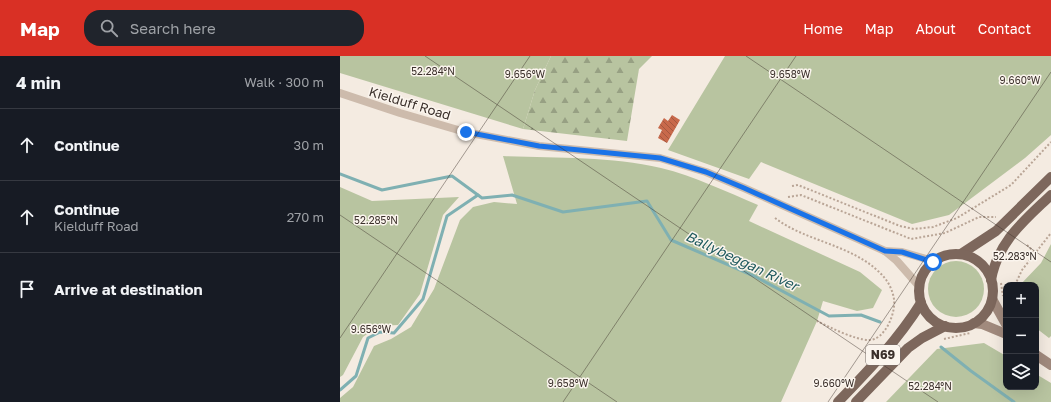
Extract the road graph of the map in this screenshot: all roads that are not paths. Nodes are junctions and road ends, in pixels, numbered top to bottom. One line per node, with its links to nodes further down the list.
1 (340, 93): 4 (street, Kielduff Road)
2 (1051, 177): 5 (main road)
3 (1051, 195): 7 (main road)
4 (885, 251): 6 (street); 8 (street)
5 (961, 254): 6 (main road); 7 (main road)
6 (933, 262): 8 (main road)
7 (991, 280): 9 (main road)
8 (919, 286): 10 (main road)
9 (992, 299): 11 (street); 13 (main road)
10 (922, 303): 12 (main road); 17 (main road, N69)
11 (1003, 319)
12 (945, 326): 13 (main road, N69); 18 (main road, N69)
13 (974, 328): 14 (street)
14 (1003, 333)
15 (1039, 357): 16 (street)
16 (1051, 365)
17 (838, 402)
18 (856, 402)

